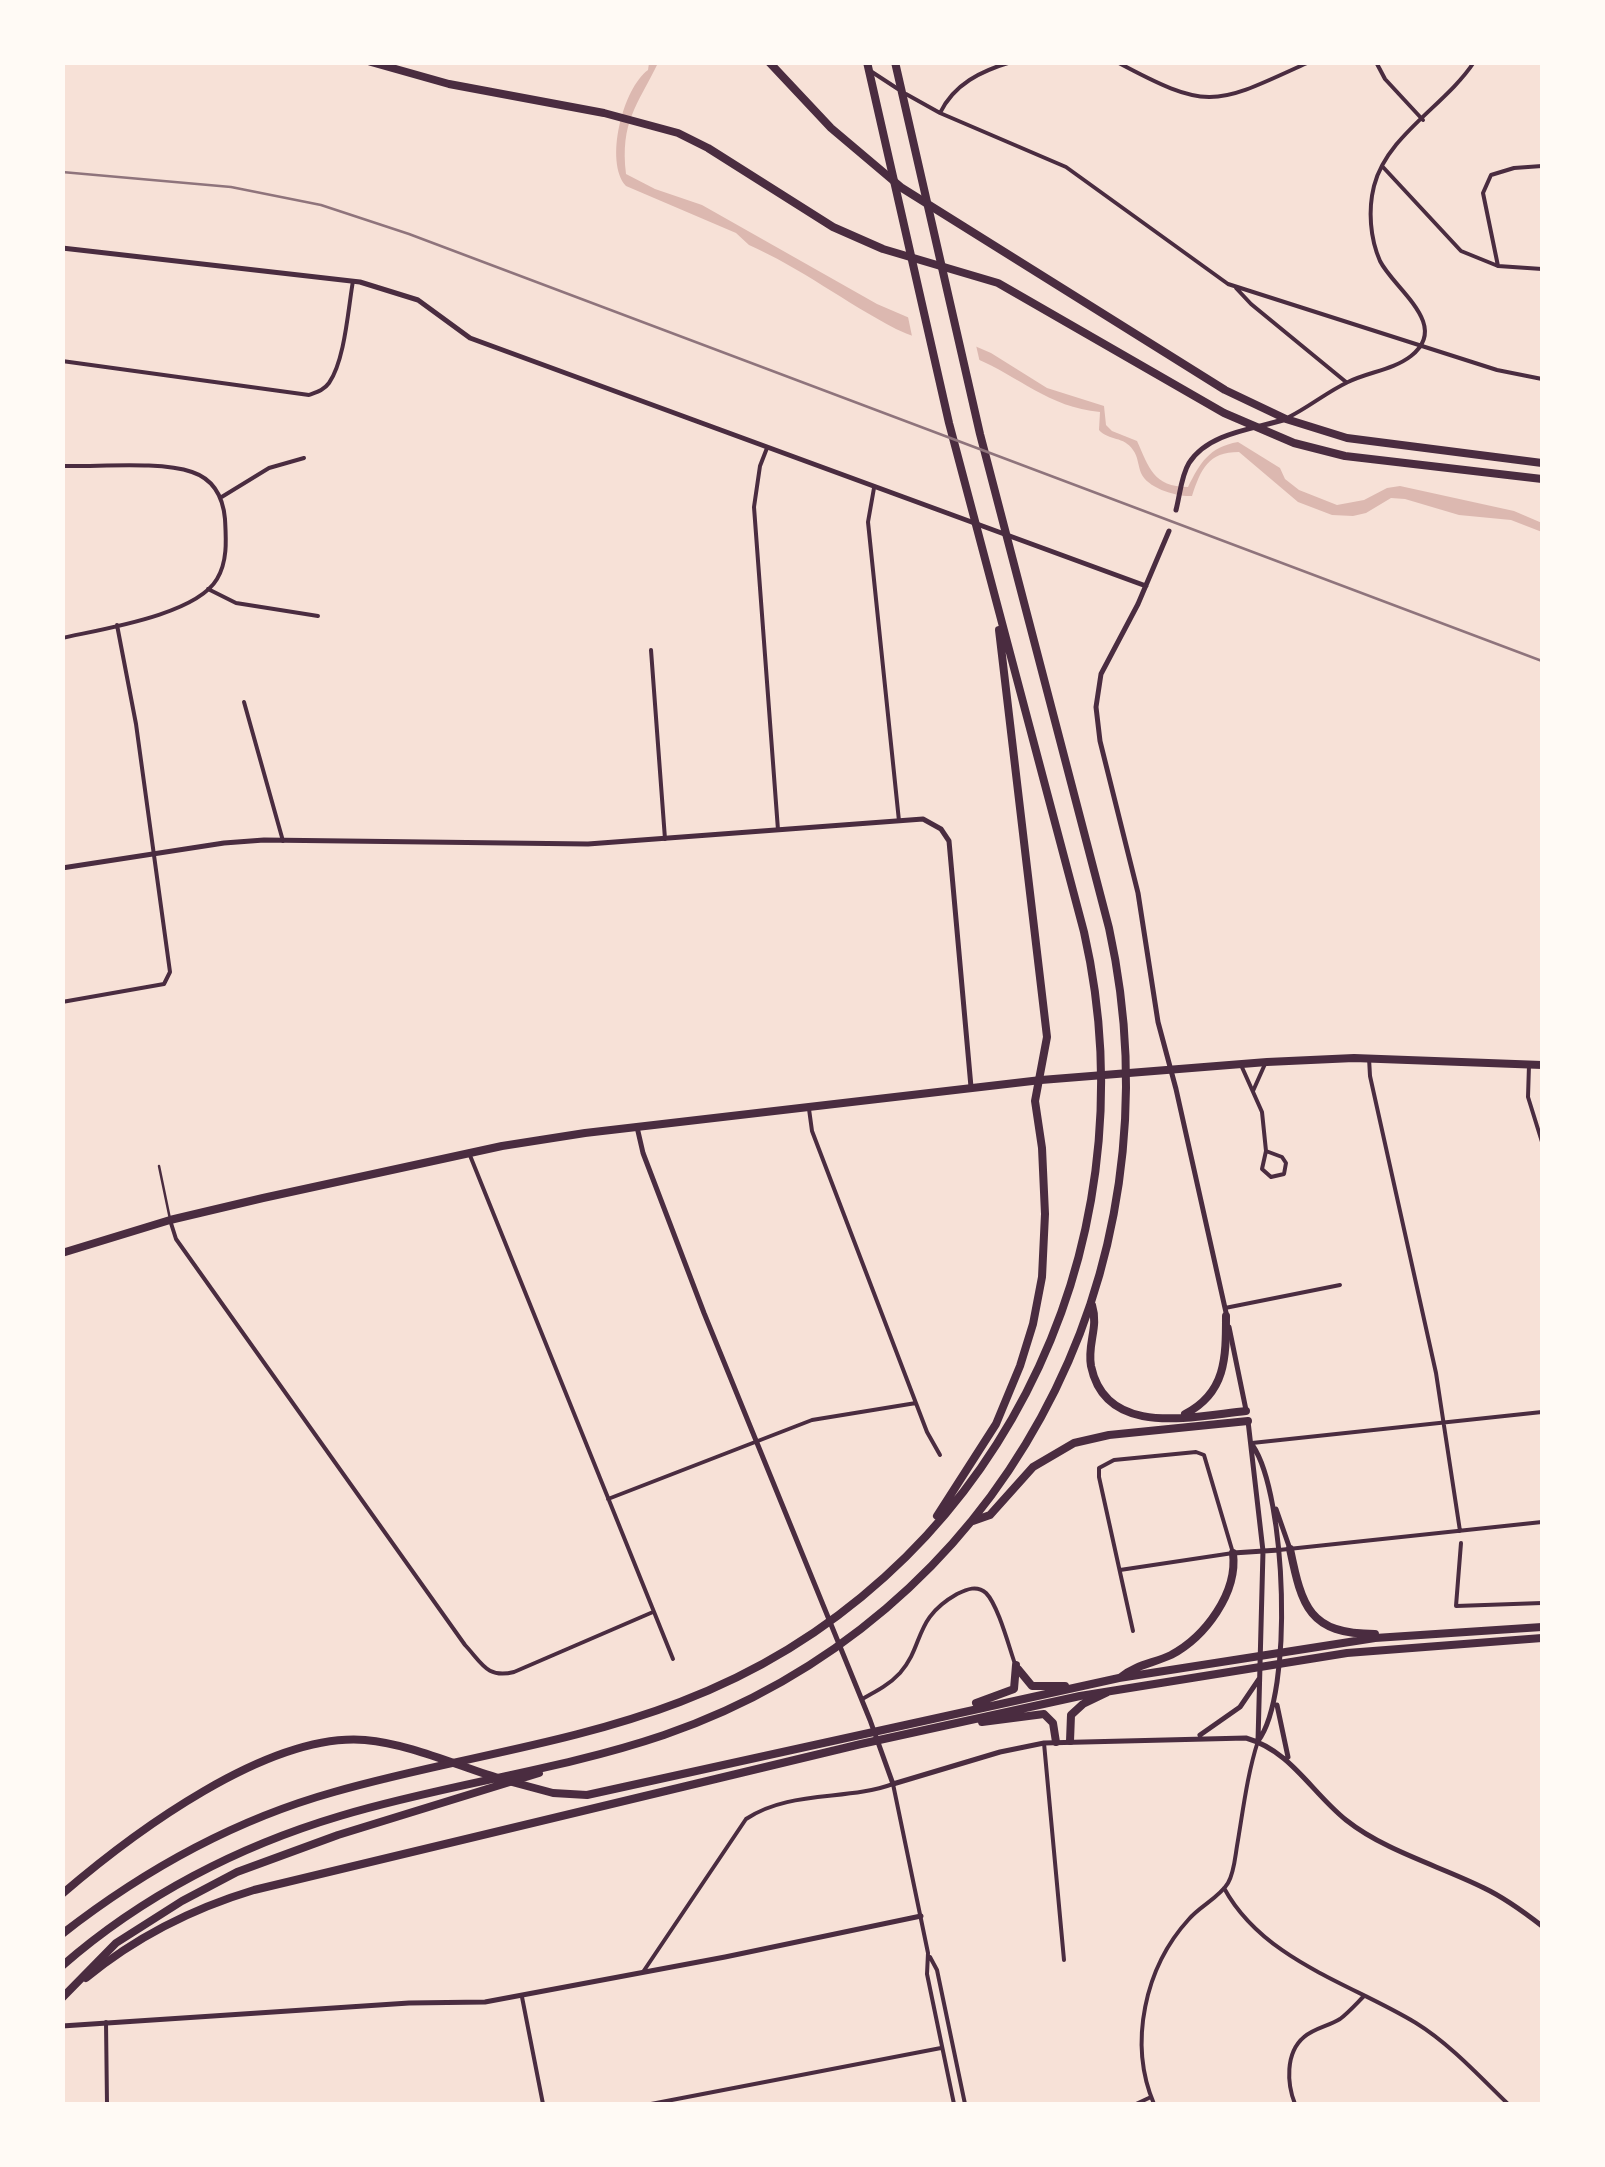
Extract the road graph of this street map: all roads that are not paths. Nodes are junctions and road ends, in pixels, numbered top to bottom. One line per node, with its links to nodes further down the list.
1 (371, 62): 24 (main road)
2 (769, 62): 23 (main road)
3 (864, 62): 10 (street); 36 (main road)
4 (895, 62): 67 (main road)
5 (1010, 62): 10 (street)
6 (1116, 62): 7 (street)
7 (1309, 62)
8 (1376, 62): 11 (street)
9 (1474, 62): 11 (street)
10 (940, 113): 18 (street)
11 (1423, 120): 12 (street)
12 (1382, 166): 15 (street); 19 (street)
13 (1542, 166): 15 (street)
14 (62, 248): 17 (street)
15 (1498, 266): 16 (street)
16 (1542, 269)
17 (353, 281): 20 (street); 25 (street)
18 (1236, 288): 19 (street); 22 (street)
19 (1422, 346): 21 (street); 22 (street)
20 (62, 361)
21 (1542, 378)
22 (1347, 382): 23 (street)
23 (1286, 419): 24 (street); 27 (main road)
24 (1256, 428): 29 (main road); 32 (street)
25 (768, 446): 30 (street); 43 (street)
26 (304, 458): 31 (street)
27 (1542, 462)
28 (62, 466): 31 (street)
29 (1542, 478)
30 (875, 485): 34 (street); 42 (street)
31 (220, 498): 35 (street)
32 (1176, 510)
33 (1169, 531): 34 (street)
34 (1146, 586): 54 (street)
35 (208, 590): 37 (street); 38 (street)
36 (994, 597): 55 (main road); 82 (main road)
37 (318, 616)
38 (117, 625): 39 (street); 46 (street)
39 (62, 638)
40 (650, 650): 44 (street)
41 (244, 702): 45 (street)
42 (899, 821): 43 (street); 56 (street)
43 (778, 830): 44 (street)
44 (665, 839): 45 (street)
45 (283, 841): 46 (street)
46 (153, 854): 47 (street); 48 (street)
47 (62, 868)
48 (62, 1002)
49 (1369, 1058): 50 (main road); 52 (main road); 73 (street)
50 (1267, 1062): 51 (main road); 57 (street)
51 (1240, 1064): 54 (main road); 57 (street)
52 (1529, 1065): 53 (main road); 60 (street)
53 (1542, 1065)
54 (1170, 1069): 55 (main road); 68 (street)
55 (1042, 1080): 56 (main road); 82 (main road)
56 (972, 1090): 58 (main road)
57 (1252, 1091): 61 (street)
58 (808, 1108): 59 (main road); 69 (street)
59 (637, 1127): 62 (main road); 74 (street)
60 (1542, 1142)
61 (1266, 1151): 61 (street)
62 (469, 1153): 64 (main road); 78 (street)
63 (159, 1166): 64 (lane)
64 (170, 1220): 65 (main road); 90 (street)
65 (62, 1253)
66 (1340, 1285): 68 (street)
67 (1092, 1304): 72 (main road); 79 (main road)
68 (1226, 1312): 71 (street); 72 (main road)
69 (916, 1403): 74 (street); 76 (street)
70 (1542, 1412): 73 (street)
71 (1247, 1416): 72 (main road); 75 (street); 79 (main road)
72 (1166, 1419)
73 (1445, 1424): 75 (street); 81 (street)
74 (756, 1441): 78 (street); 101 (street)
75 (1252, 1443): 77 (street); 86 (street)
76 (940, 1455)
77 (1270, 1494): 84 (street); 85 (street)
78 (608, 1498): 90 (street)
79 (973, 1522): 110 (main road)
80 (1542, 1522): 81 (street)
81 (1460, 1531): 84 (street)
82 (920, 1540): 117 (main road)
83 (1461, 1543): 89 (street)
84 (1290, 1549): 85 (street); 93 (main road)
85 (1279, 1550): 86 (street); 102 (street)
86 (1263, 1551): 87 (street); 97 (street)
87 (1233, 1554): 88 (street); 88 (street); 98 (main road)
88 (1120, 1570): 92 (street)
89 (1542, 1603)
90 (654, 1612): 95 (street)
91 (1542, 1627): 93 (main road)
92 (1133, 1631)
93 (1420, 1635): 98 (main road)
94 (1542, 1638): 100 (main road)
95 (672, 1660)
96 (1016, 1666): 99 (main road); 101 (street); 103 (main road)
97 (1261, 1676): 105 (street); 107 (street)
98 (1119, 1678): 99 (main road)
99 (1071, 1687): 103 (main road)
100 (1109, 1691): 104 (main road); 106 (main road)
101 (862, 1699): 112 (street)
102 (1276, 1702): 107 (street); 111 (street)
103 (941, 1716): 114 (main road)
104 (948, 1724): 108 (main road); 122 (main road)
105 (1197, 1737): 106 (street); 107 (street)
106 (1070, 1741): 108 (street)
107 (1258, 1741): 111 (street); 113 (street)
108 (1056, 1742): 109 (street)
109 (1044, 1743): 112 (street); 119 (street)
110 (576, 1759): 120 (main road); 122 (main road)
111 (1288, 1760): 116 (street)
112 (893, 1784): 115 (street); 121 (street)
113 (1224, 1888): 123 (street); 129 (street)
114 (62, 1894)
115 (921, 1916): 118 (street); 121 (street)
116 (1542, 1926)
117 (62, 1934)
118 (928, 1953): 128 (street); 134 (street)
119 (1064, 1960)
120 (62, 1966)
121 (643, 1972): 124 (street)
122 (74, 1987): 125 (main road)
123 (1364, 1996): 137 (street); 138 (street)
124 (522, 1997): 126 (street); 131 (street)
125 (62, 1998)
126 (106, 2022): 127 (street); 130 (street)
127 (62, 2026)
128 (941, 2048): 132 (street); 133 (street)
129 (1151, 2098): 135 (street); 136 (street)
130 (107, 2104)
131 (543, 2104)
132 (651, 2104)
133 (954, 2104)
134 (966, 2104)
135 (1136, 2104)
136 (1154, 2104)
137 (1295, 2104)
138 (1508, 2104)

